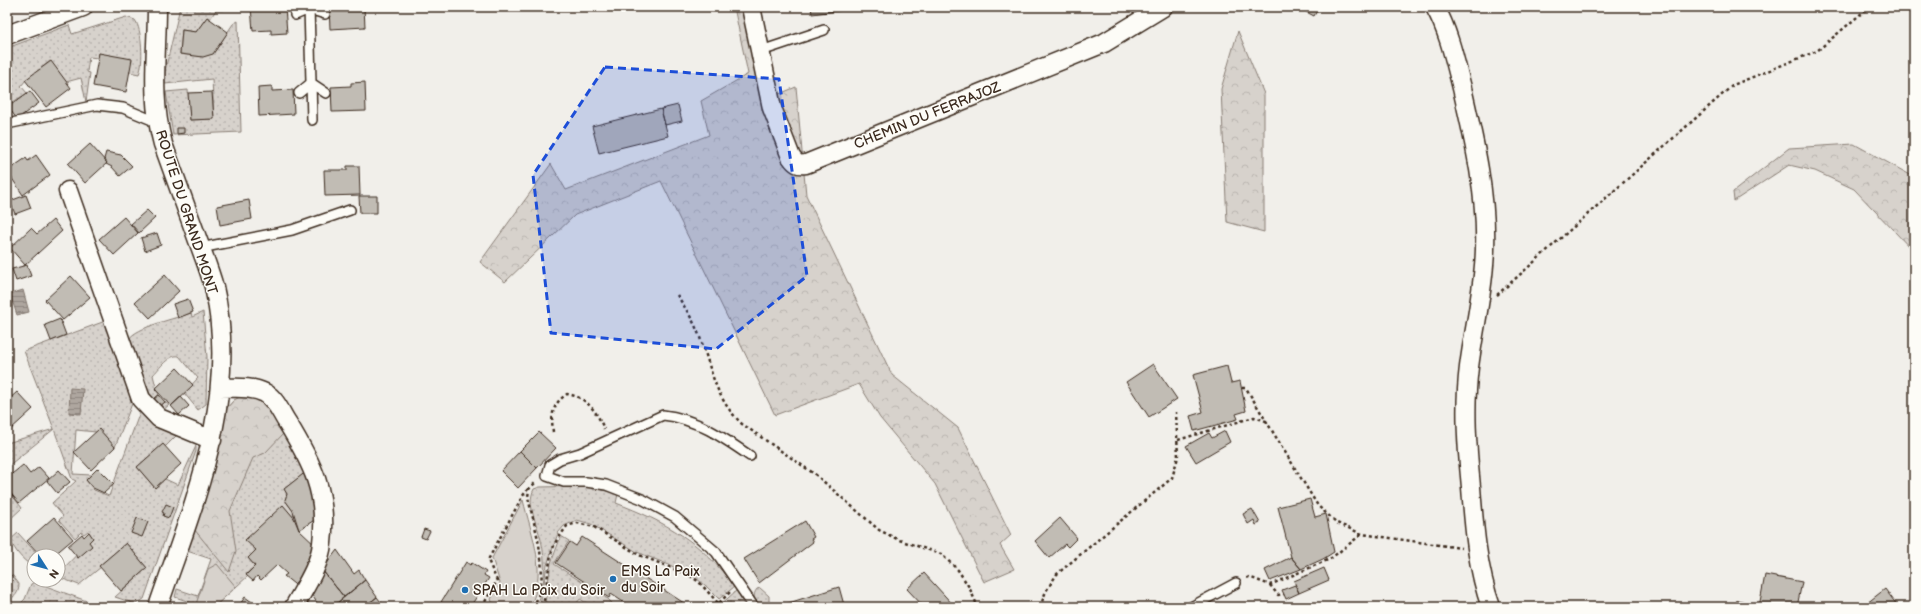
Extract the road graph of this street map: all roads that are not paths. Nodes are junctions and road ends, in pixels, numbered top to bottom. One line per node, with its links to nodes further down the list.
1 (83, 7): 10 (street)
2 (157, 7): 16 (street, ROUTE DU GRAND MONT)
3 (751, 7): 11 (street)
4 (1163, 7): 11 (street, CHEMIN DU FERRAJOZ)
5 (1435, 7): 29 (street)
6 (309, 8): 7 (lane); 8 (lane); 12 (lane)
7 (294, 14)
8 (325, 14)
9 (824, 30): 11 (lane)
10 (7, 35)
11 (761, 51)
12 (311, 83): 13 (lane); 14 (lane); 15 (lane)
13 (299, 93)
14 (326, 93)
15 (312, 120)
16 (156, 122): 17 (lane); 20 (street, ROUTE DU GRAND MONT)
17 (7, 124)
18 (68, 191): 22 (street)
19 (350, 210): 20 (lane)
20 (200, 248): 21 (street, ROUTE DU GRAND MONT)
21 (220, 388): 22 (street, ROUTE DU GRAND MONT); 26 (street)
22 (212, 440): 25 (street, ROUTE DU GRAND MONT)
23 (750, 456): 27 (lane)
24 (1236, 583): 28 (lane)
25 (158, 607)
26 (294, 607)
27 (754, 607)
28 (1192, 607)
29 (1491, 607)

